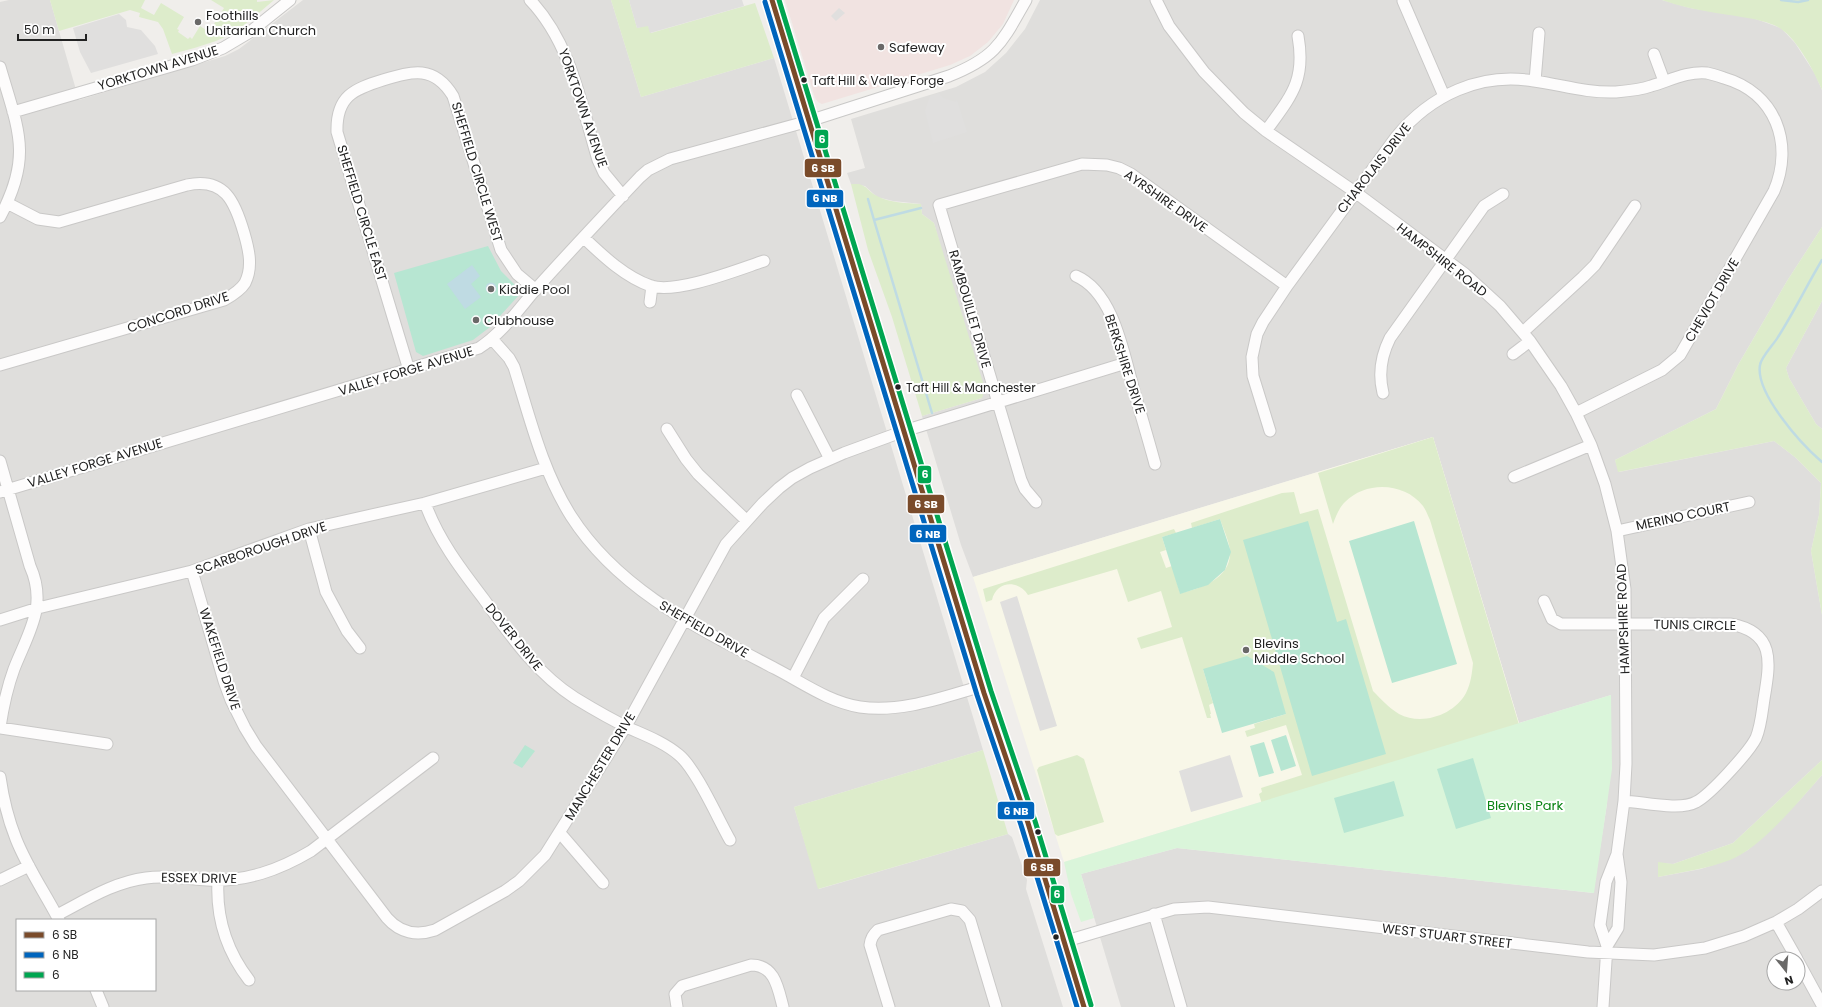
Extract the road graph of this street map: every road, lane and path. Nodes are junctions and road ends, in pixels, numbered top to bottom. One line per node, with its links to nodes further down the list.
1 (290, 0): 15 (street, YORKTOWN AVENUE)
2 (530, 0): 21 (street, YORKTOWN AVENUE)
3 (772, 0): 16 (main road)
4 (1026, 0): 16 (street, VALLEY FORGE AVENUE)
5 (1156, 0): 17 (street, HAMPSHIRE ROAD)
6 (1403, 1): 14 (street)
7 (1540, 33): 12 (street)
8 (1298, 36): 17 (street)
9 (1654, 54): 13 (street)
10 (0, 68): 15 (street)
11 (384, 80): 32 (street, SHEFFIELD CIRCLE WEST); 39 (street, SHEFFIELD CIRCLE EAST)
12 (1535, 81): 13 (street, CHAROLAIS DRIVE); 14 (street, CHAROLAIS DRIVE)
13 (1664, 81): 18 (street, CHAROLAIS DRIVE)
14 (1444, 96): 19 (street, CHAROLAIS DRIVE)
15 (13, 112): 22 (street)
16 (809, 121): 21 (street, VALLEY FORGE AVENUE); 46 (main road)
17 (1266, 130): 19 (street, HAMPSHIRE ROAD)
18 (1780, 134): 43 (street, CHEVIOT DRIVE)
19 (1355, 192): 27 (street, HAMPSHIRE ROAD); 31 (street, CHAROLAIS DRIVE)
20 (1502, 194): 27 (street)
21 (623, 196): 26 (street, VALLEY FORGE AVENUE)
22 (7, 203): 25 (street); 38 (street, CONCORD DRIVE)
23 (939, 205): 31 (street, AYRSHIRE DRIVE); 42 (street, RAMBOUILLET DRIVE)
24 (1635, 206): 34 (street)
25 (0, 217)
26 (584, 238): 30 (street); 32 (street, VALLEY FORGE AVENUE)
27 (1445, 259): 34 (street, HAMPSHIRE ROAD); 40 (street)
28 (764, 261): 30 (street)
29 (1076, 276): 37 (street, BERKSHIRE DRIVE)
30 (652, 286): 33 (street)
31 (1287, 286): 45 (street, CHAROLAIS DRIVE)
32 (536, 290): 35 (street, VALLEY FORGE AVENUE)
33 (650, 302)
34 (1526, 336): 36 (street); 43 (street, HAMPSHIRE ROAD)
35 (492, 339): 39 (street, VALLEY FORGE AVENUE); 51 (street, SHEFFIELD DRIVE)
36 (1513, 354)
37 (1126, 363): 42 (street, MANCHESTER DRIVE); 50 (street, BERKSHIRE DRIVE)
38 (0, 364)
39 (409, 370): 53 (street, VALLEY FORGE AVENUE)
40 (1383, 393)
41 (796, 395): 48 (street)
42 (998, 402): 46 (street, MANCHESTER DRIVE); 54 (street, RAMBOUILLET DRIVE)
43 (1576, 413): 47 (street, HAMPSHIRE ROAD)
44 (667, 429): 57 (street)
45 (1270, 430)
46 (904, 431): 48 (street, MANCHESTER DRIVE); 69 (main road)
47 (1590, 445): 52 (street); 59 (street, HAMPSHIRE ROAD)
48 (830, 459): 57 (street, MANCHESTER DRIVE)
49 (0, 462): 53 (street)
50 (1155, 464)
51 (546, 468): 56 (street, SCARBOROUGH DRIVE); 65 (street, SHEFFIELD DRIVE)
52 (1514, 477)
53 (4, 490): 63 (street)
54 (1036, 502)
55 (1749, 502): 59 (street, MERINO COURT)
56 (425, 503): 58 (street, SCARBOROUGH DRIVE); 70 (street, DOVER DRIVE)
57 (746, 520): 65 (street, MANCHESTER DRIVE)
58 (309, 529): 60 (street, SCARBOROUGH DRIVE); 67 (street)
59 (1617, 532): 66 (street, HAMPSHIRE ROAD)
60 (192, 572): 63 (street, SCARBOROUGH DRIVE); 77 (street, WAKEFIELD DRIVE)
61 (863, 579): 68 (street)
62 (1544, 601): 66 (street, TUNIS CIRCLE)
63 (38, 608): 64 (street, SCARBOROUGH DRIVE); 71 (street)
64 (0, 620)
65 (684, 620): 68 (street, SHEFFIELD DRIVE); 70 (street, MANCHESTER DRIVE)
66 (1624, 624): 75 (street, HAMPSHIRE ROAD); 75 (street, TUNIS CIRCLE)
67 (360, 648)
68 (793, 678): 69 (street, SHEFFIELD DRIVE)
69 (982, 686): 88 (main road)
70 (626, 726): 76 (street, MANCHESTER DRIVE); 78 (street, DOVER DRIVE)
71 (0, 727): 72 (street)
72 (107, 744)
73 (433, 758): 77 (street, ESSEX DRIVE)
74 (0, 777): 80 (street)
75 (1624, 801): 79 (street, HAMPSHIRE ROAD)
76 (560, 833): 77 (street, MANCHESTER DRIVE); 83 (street)
77 (327, 839): 82 (street, ESSEX DRIVE)
78 (730, 840)
79 (1617, 854): 89 (street, HAMPSHIRE ROAD); 89 (street, HAMPSHIRE ROAD)
80 (29, 866): 81 (street); 86 (street)
81 (0, 880)
82 (218, 881): 86 (street, ESSEX DRIVE); 92 (street)
83 (603, 882)
84 (1822, 891): 87 (street, WEST STUART STREET)
85 (1154, 914): 88 (street, WEST STUART STREET); 89 (street, WEST STUART STREET); 101 (street)
86 (58, 918)
87 (1776, 922): 89 (street, WEST STUART STREET); 90 (street)
88 (1063, 942): 100 (main road)
89 (1607, 950): 102 (street, HAMPSHIRE ROAD)
90 (1792, 951)
91 (1806, 976): 94 (street)
92 (249, 980)
93 (96, 991): 95 (street)
94 (1822, 1005)
95 (103, 1007)
96 (677, 1007): 97 (street)
97 (784, 1007)
98 (889, 1007): 99 (street)
99 (996, 1007)
100 (1084, 1007)
101 (1181, 1007)
102 (1603, 1007)

